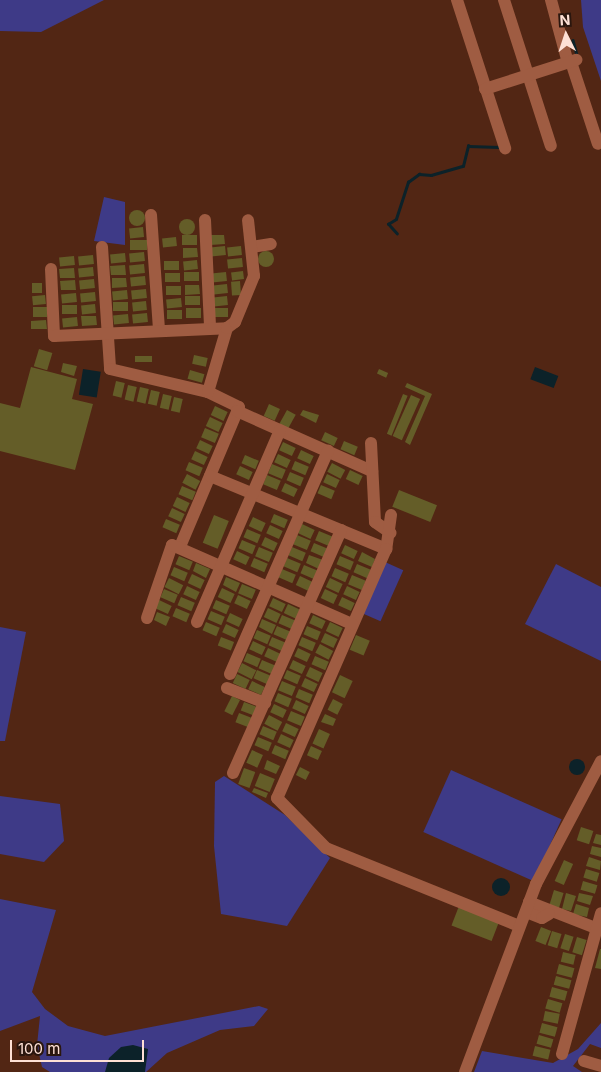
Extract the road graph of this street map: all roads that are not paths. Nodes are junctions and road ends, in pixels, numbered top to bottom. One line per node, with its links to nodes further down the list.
1 (457, 0): 6 (street)
2 (504, 0): 5 (street)
3 (551, 0): 4 (street)
4 (572, 62): 5 (street); 7 (street)
5 (528, 76): 6 (street); 8 (street)
6 (485, 89): 9 (street)
7 (598, 144)
8 (551, 146)
9 (505, 148)
10 (151, 215): 19 (street)
11 (205, 220): 17 (street)
12 (248, 220): 15 (street)
13 (271, 244): 15 (street)
14 (102, 247): 20 (street)
15 (252, 247): 18 (street)
16 (51, 269): 20 (street)
17 (210, 327): 18 (street); 19 (street)
18 (227, 328): 21 (street)
19 (159, 329): 20 (street)
20 (107, 334): 21 (street)
21 (208, 392): 22 (street)
22 (237, 412): 23 (street); 27 (street)
23 (280, 430): 25 (street); 28 (street)
24 (371, 443): 26 (street)
25 (328, 451): 26 (street); 29 (street)
26 (372, 471): 32 (street)
27 (210, 476): 28 (street); 33 (street)
28 (253, 493): 29 (street); 35 (street)
29 (300, 512): 31 (street); 36 (street)
30 (391, 515): 32 (street)
31 (341, 530): 34 (street); 37 (street)
32 (390, 533): 34 (street)
33 (180, 547): 35 (street); 38 (street)
34 (386, 549): 40 (street)
35 (223, 566): 36 (street); 39 (street)
36 (267, 584): 37 (street); 41 (street)
37 (310, 603): 40 (street); 43 (street)
38 (147, 618)
39 (198, 622)
40 (352, 624): 48 (street)
41 (230, 674)
42 (227, 688): 43 (street)
43 (265, 703): 45 (street)
44 (601, 761): 46 (street)
45 (233, 773)
46 (528, 907): 48 (street); 49 (street)
47 (601, 914): 49 (street)
48 (519, 926): 53 (street)
49 (599, 930): 50 (street)
50 (562, 1054)
51 (584, 1061): 52 (street)
52 (601, 1066)
53 (465, 1072)

